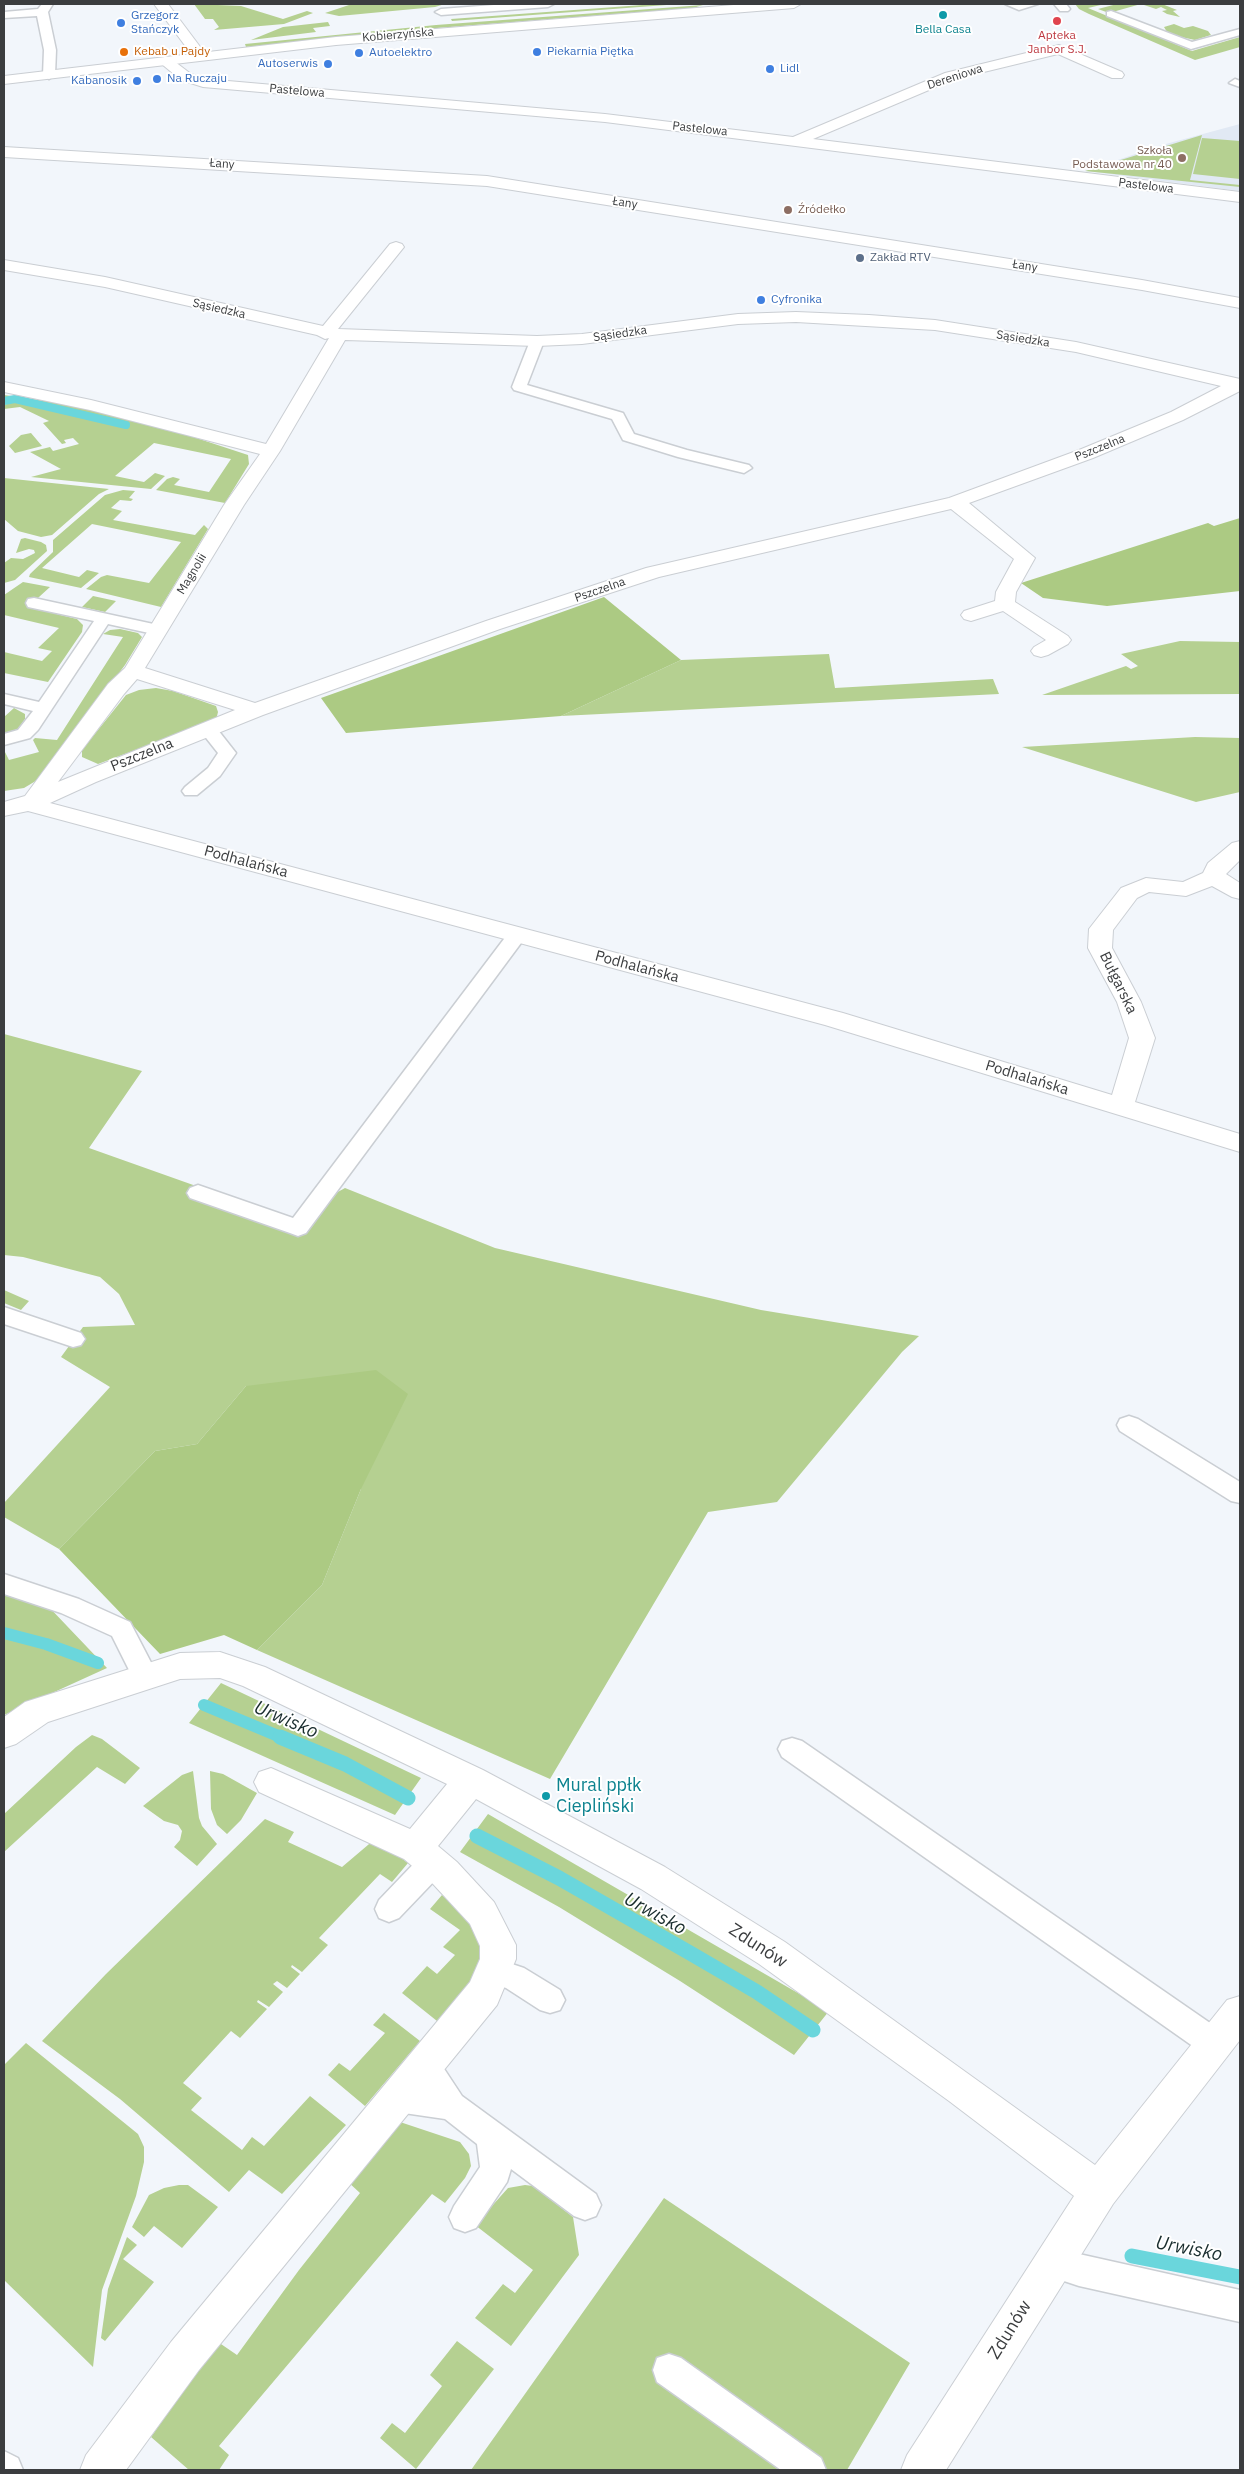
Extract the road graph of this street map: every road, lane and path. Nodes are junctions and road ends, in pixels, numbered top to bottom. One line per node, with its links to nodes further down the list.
1 (161, 4): 14 (street)
2 (548, 4): 6 (lane)
3 (794, 4): 7 (street, Kobierzyńska)
4 (1010, 4): 5 (lane)
5 (1032, 4)
6 (468, 7): 9 (lane)
7 (717, 7): 14 (street, Kobierzyńska)
8 (45, 8): 11 (lane); 12 (lane); 16 (lane)
9 (441, 12)
10 (1111, 14): 13 (lane)
11 (4, 15)
12 (12, 25)
13 (1240, 32)
14 (200, 56): 15 (street, Kobierzyńska)
15 (165, 61): 16 (street, Kobierzyńska); 19 (street, Pastelowa)
16 (50, 75): 18 (street, Kobierzyńska)
17 (1117, 75): 19 (street, Dereniowa)
18 (4, 80)
19 (797, 141): 21 (street, Pastelowa)
20 (4, 152): 24 (street, Łany)
21 (1240, 197)
22 (396, 247): 25 (street, Magnolii)
23 (4, 265): 25 (street, Sąsiedzka)
24 (1240, 303)
25 (332, 334): 26 (street, Sąsiedzka); 29 (street, Magnolii)
26 (537, 341): 27 (street, Sąsiedzka); 30 (lane)
27 (1239, 384): 31 (street, Pszczelna)
28 (4, 387): 29 (street)
29 (271, 451): 36 (street, Magnolii)
30 (744, 468)
31 (955, 502): 33 (street); 41 (street, Pszczelna)
32 (34, 603): 35 (lane)
33 (1005, 604): 34 (street); 37 (street)
34 (971, 615)
35 (104, 618): 36 (lane); 40 (lane)
36 (158, 630): 38 (street, Magnolii)
37 (1041, 651)
38 (133, 671): 41 (street); 46 (street, Magnolii)
39 (4, 698): 40 (lane)
40 (44, 708): 43 (lane)
41 (254, 710): 42 (street, Pszczelna)
42 (208, 729): 44 (lane); 46 (street, Pszczelna)
43 (4, 740)
44 (191, 791)
45 (4, 800): 46 (street, Podhalańska)
46 (30, 804): 47 (street); 51 (street, Podhalańska)
47 (4, 809)
48 (1240, 848): 49 (street)
49 (1213, 877): 50 (street); 52 (street, Bułgarska)
50 (1240, 892)
51 (517, 935): 52 (street, Podhalańska); 54 (lane)
52 (1122, 1107): 53 (street, Podhalańska)
53 (1240, 1143)
54 (198, 1193)
55 (4, 1315): 56 (lane)
56 (73, 1339)
57 (1129, 1425): 58 (lane)
58 (1240, 1494)
59 (4, 1584): 60 (lane)
60 (145, 1676): 61 (street, Zdunów); 63 (street, Zdunów)
61 (4, 1734)
62 (792, 1748): 70 (lane)
63 (471, 1780): 65 (street); 75 (street, Zdunów)
64 (271, 1782): 65 (street)
65 (425, 1856): 66 (lane); 67 (street)
66 (390, 1909)
67 (494, 1971): 68 (lane); 71 (street)
68 (550, 2000)
69 (1240, 2012): 70 (street, Zdunów)
70 (1214, 2044): 75 (street, Zdunów)
71 (424, 2065): 72 (street); 73 (lane)
72 (397, 2098): 73 (lane); 81 (street)
73 (451, 2106): 74 (lane)
74 (487, 2131): 76 (lane); 77 (lane)
75 (1098, 2191): 78 (street, Zdunów)
76 (585, 2205)
77 (465, 2217)
78 (1052, 2261): 79 (lane); 83 (street, Zdunów)
79 (1240, 2306)
80 (669, 2370): 82 (lane)
81 (100, 2470)
82 (810, 2470)
83 (922, 2470)

